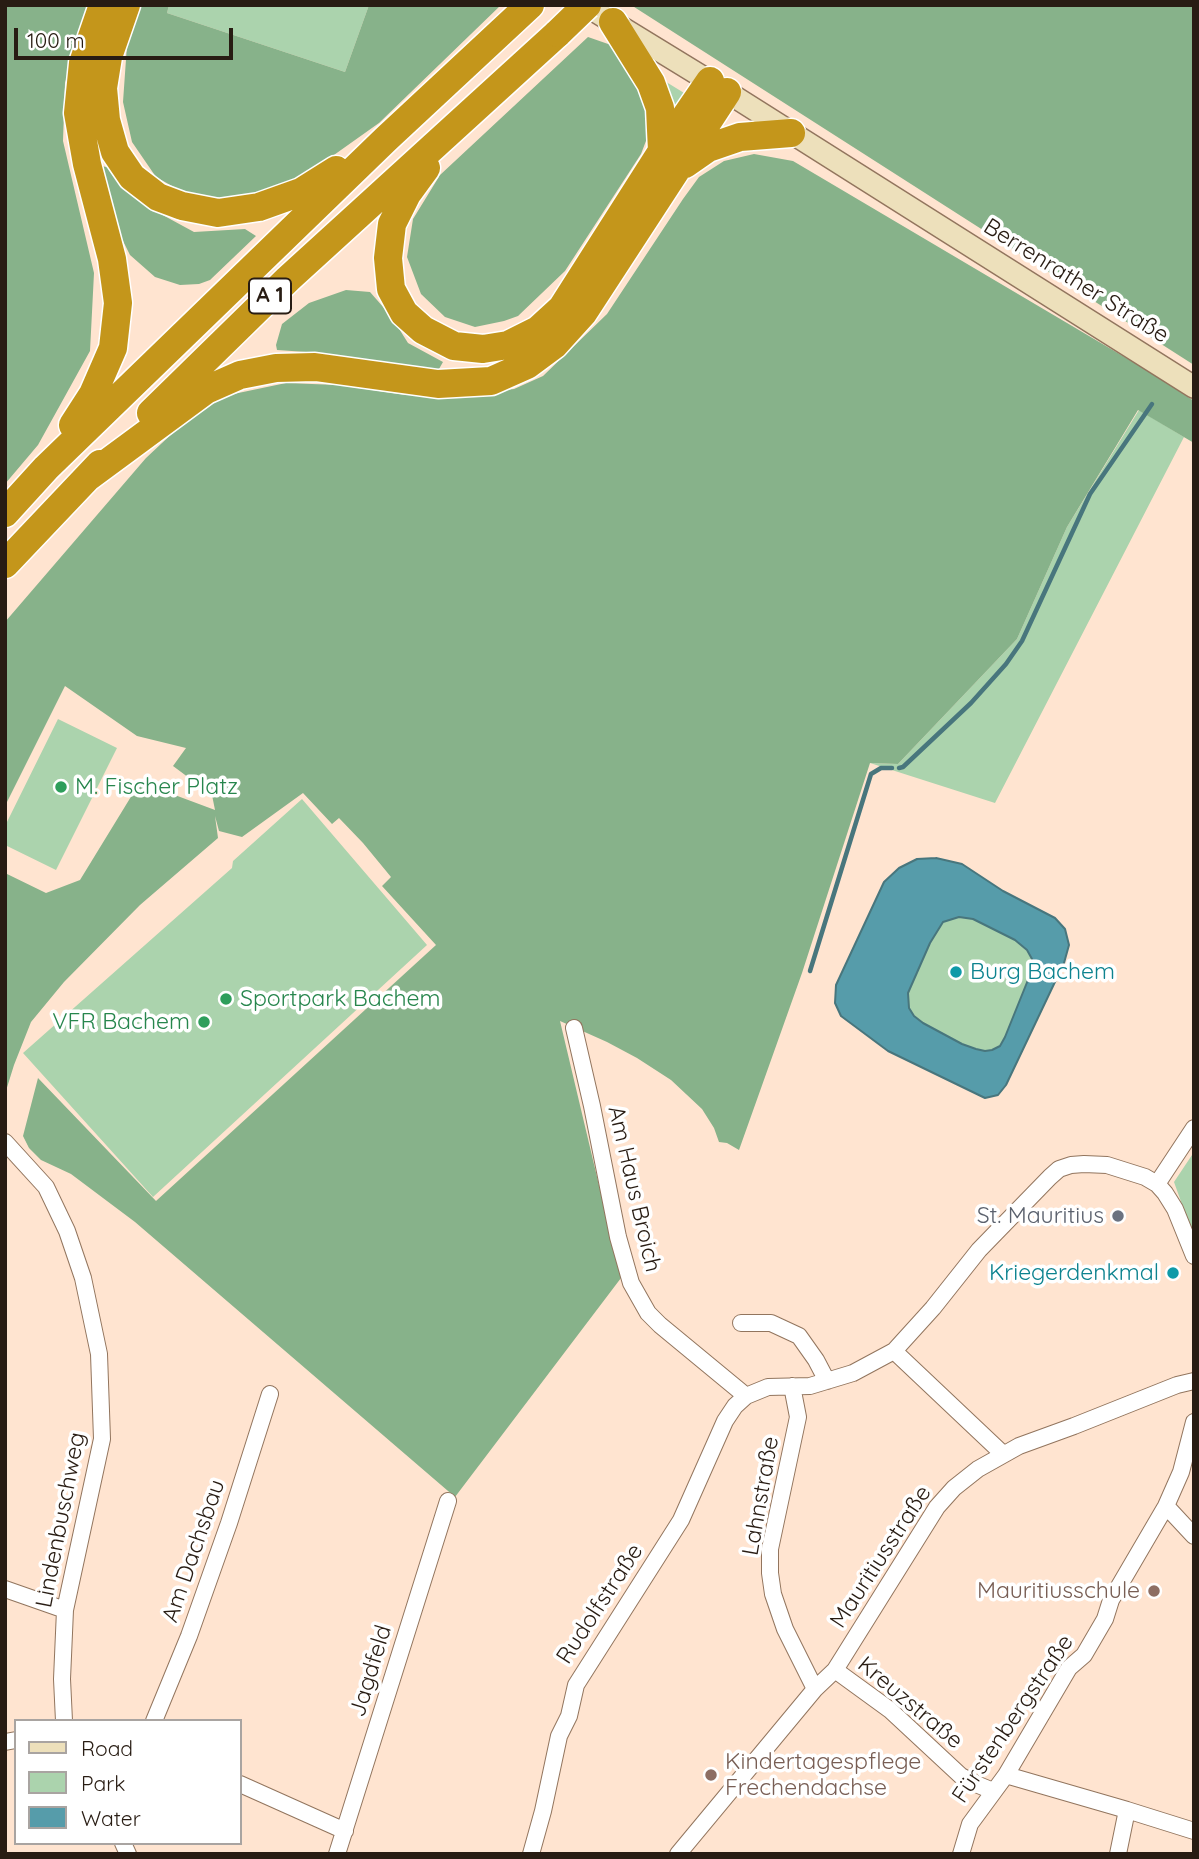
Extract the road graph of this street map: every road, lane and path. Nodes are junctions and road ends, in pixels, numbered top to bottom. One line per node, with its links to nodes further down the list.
1 (103, 5): 12 (highway)
2 (126, 5): 9 (highway)
3 (586, 5): 5 (main road, Berrenrather Straße); 7 (highway, A 1, bridge)
4 (529, 7): 9 (highway, A 1)
5 (613, 22): 6 (main road, Berrenrather Straße); 10 (highway)
6 (718, 86): 8 (main road, Berrenrather Straße); 10 (highway)
7 (459, 122): 10 (highway); 13 (highway, A 1)
8 (791, 133): 10 (highway); 11 (main road, Berrenrather Straße)
9 (386, 139): 12 (highway, A 1)
10 (668, 161): 13 (highway)
11 (1194, 387)
12 (46, 468): 14 (highway, A 1)
13 (88, 477): 15 (highway, A 1)
14 (5, 513)
15 (5, 564)
16 (574, 1028): 27 (street, Am Haus Broich)
17 (1194, 1128): 19 (street)
18 (5, 1142): 34 (street, Lindenbuschweg)
19 (1157, 1184): 20 (street); 22 (street)
20 (1194, 1256)
21 (741, 1323): 23 (street)
22 (894, 1351): 23 (street); 29 (street)
23 (827, 1381): 25 (street)
24 (1194, 1381): 29 (street, Mauritiusstraße)
25 (792, 1386): 27 (street); 36 (street, Lahnstraße)
26 (270, 1394): 38 (street, Am Dachsbau)
27 (746, 1396): 46 (street, Rudolfstraße)
28 (1194, 1422): 31 (street, Fürstenbergstraße)
29 (1003, 1454): 35 (street, Mauritiusstraße)
30 (448, 1501): 43 (street, Jagdfeld)
31 (1166, 1506): 32 (street); 39 (street, Fürstenbergstraße)
32 (1194, 1536)
33 (5, 1589): 34 (street)
34 (65, 1610): 37 (street, Lindenbuschweg)
35 (835, 1670): 36 (street, Mauritiusstraße); 41 (street, Kreuzstraße)
36 (815, 1689): 47 (street, Mauritiusstraße)
37 (64, 1719)
38 (155, 1719)
39 (1006, 1775): 41 (street, Fürstenbergstraße); 42 (street)
40 (242, 1785): 43 (street)
41 (993, 1791): 48 (street, Fürstenbergstraße)
42 (1127, 1810): 44 (street); 49 (street)
43 (345, 1830): 45 (street, Jagdfeld)
44 (1194, 1831)
45 (337, 1854)
46 (531, 1854)
47 (678, 1854)
48 (961, 1854)
49 (1118, 1854)

